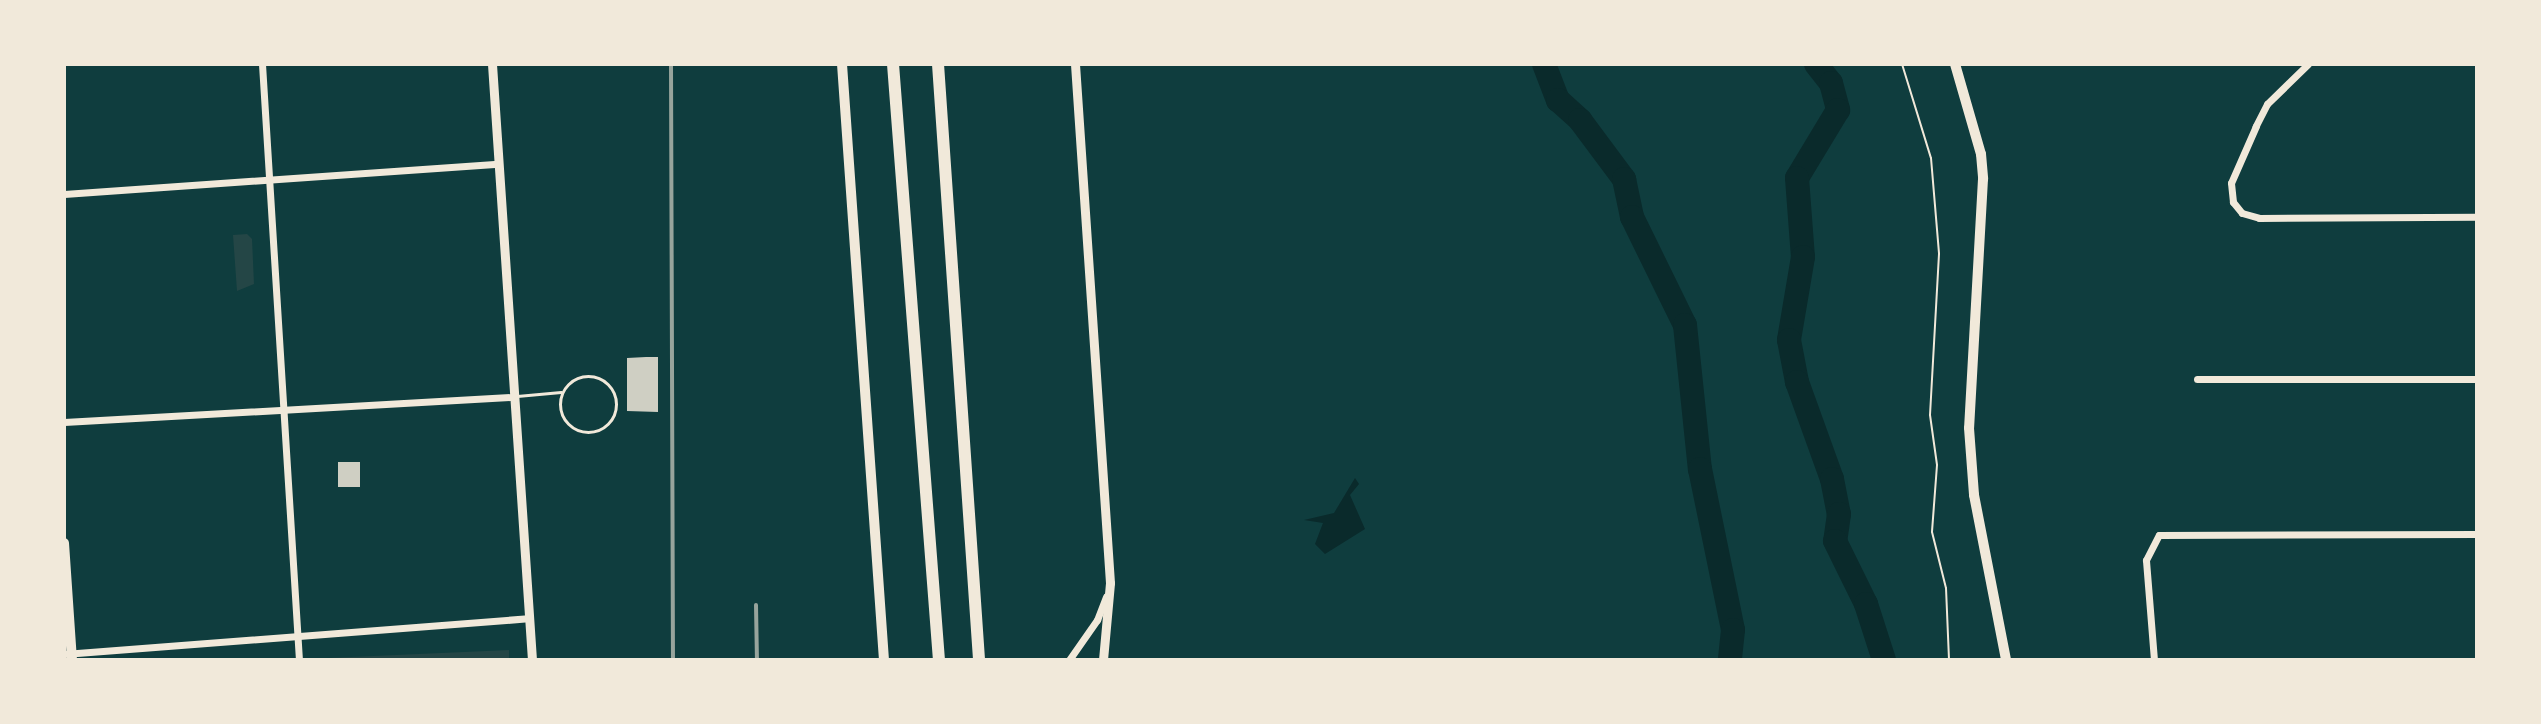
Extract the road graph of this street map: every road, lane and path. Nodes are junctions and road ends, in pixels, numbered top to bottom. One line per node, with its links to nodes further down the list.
1 (262, 64): 11 (street)
2 (492, 64): 10 (street)
3 (842, 64): 28 (main road)
4 (893, 64): 29 (highway)
5 (938, 64): 30 (highway)
6 (1075, 64): 22 (street)
7 (1902, 64): 33 (path)
8 (1955, 64): 34 (main road)
9 (2308, 64): 13 (street)
10 (498, 164): 11 (street); 17 (street)
11 (273, 180): 12 (street); 18 (street)
12 (64, 194)
13 (2477, 217)
14 (2197, 379): 15 (street)
15 (2477, 379)
16 (562, 392): 16 (lane); 17 (lane)
17 (513, 397): 18 (street); 23 (street)
18 (286, 410): 19 (street); 24 (street)
19 (64, 422)
20 (2477, 534): 35 (street)
21 (64, 543): 25 (main road)
22 (1110, 583): 31 (street); 32 (street)
23 (528, 618): 24 (street); 27 (street)
24 (297, 636): 25 (street); 26 (street)
25 (69, 656)
26 (299, 660)
27 (532, 660)
28 (884, 660)
29 (939, 660)
30 (979, 660)
31 (1069, 660)
32 (1105, 660)
33 (1949, 660)
34 (2006, 660)
35 (2154, 660)

